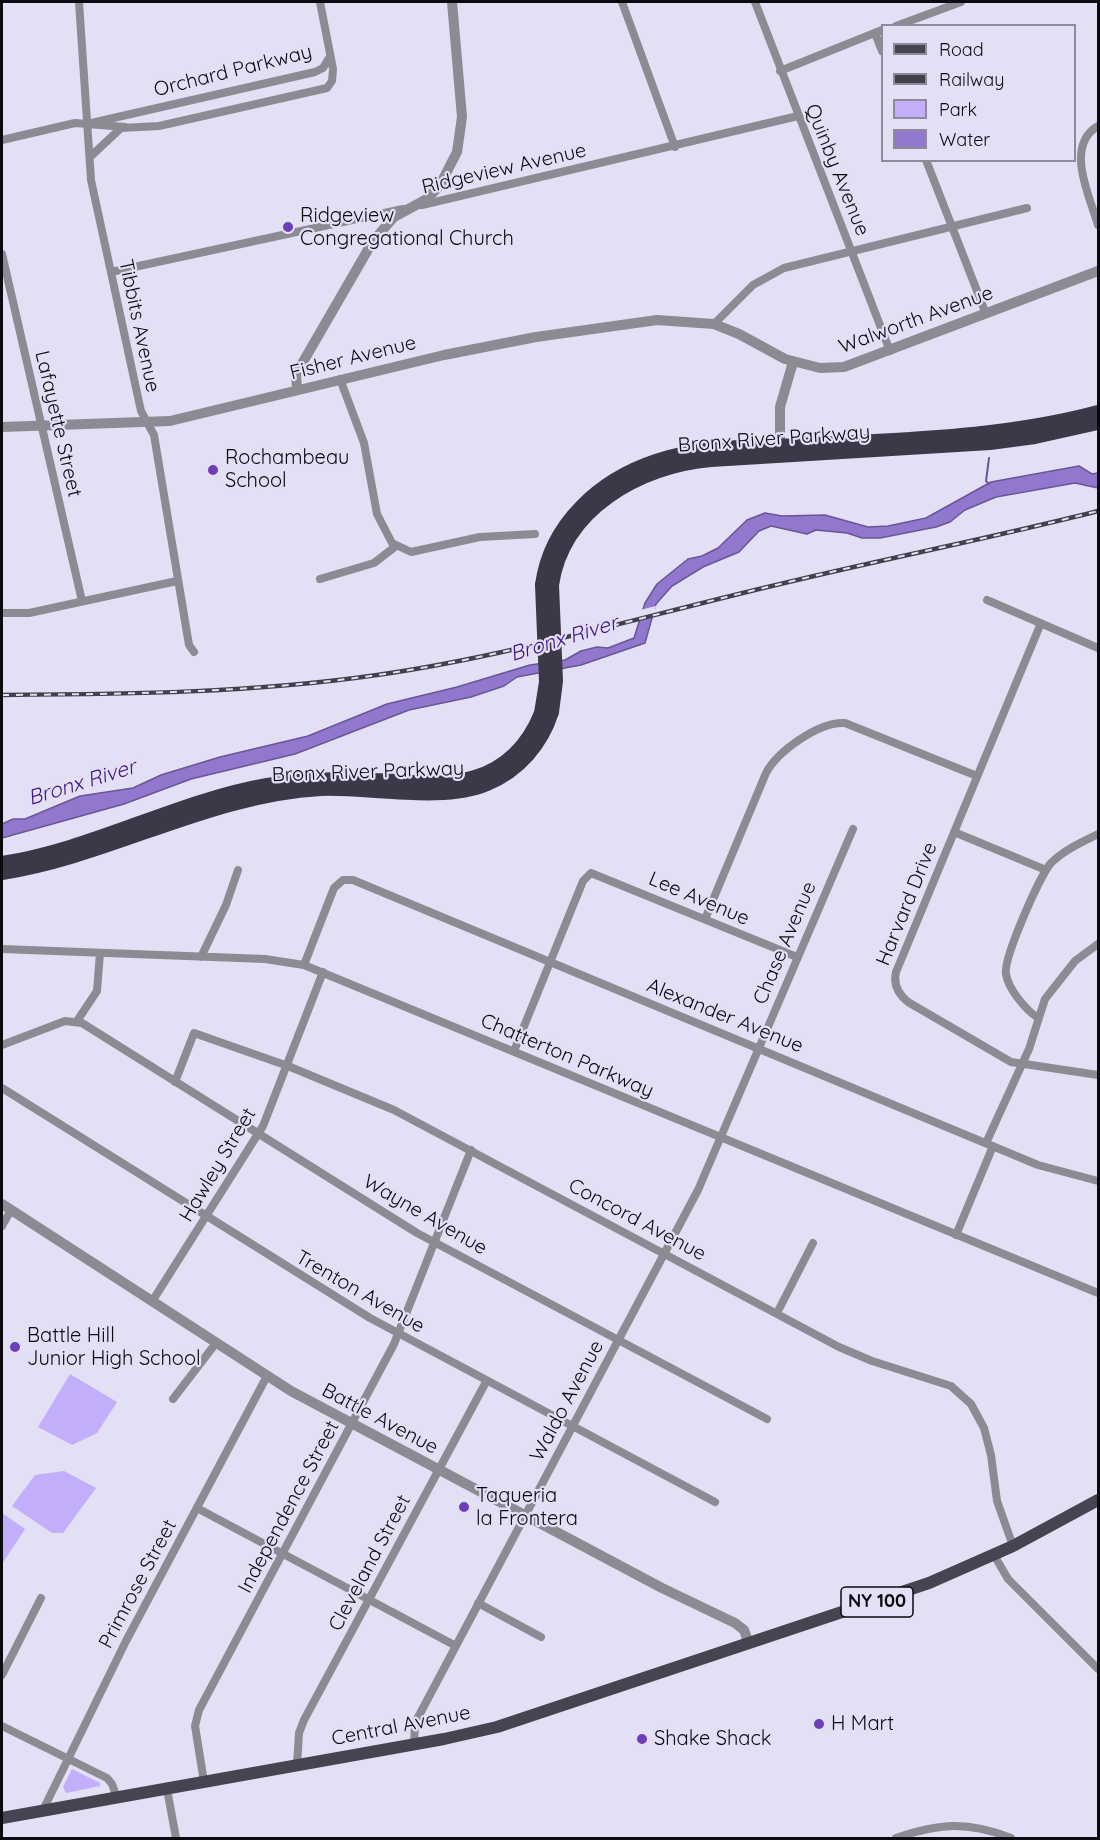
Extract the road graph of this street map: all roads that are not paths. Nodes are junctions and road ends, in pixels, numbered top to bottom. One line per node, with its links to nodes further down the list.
1 (79, 2): 12 (street, Tibbits Avenue)
2 (320, 2): 9 (street)
3 (452, 2): 19 (street)
4 (622, 2): 16 (street)
5 (755, 2): 10 (street, Quinby Avenue)
6 (961, 2): 7 (street)
7 (901, 24)
8 (879, 32): 10 (street)
9 (329, 58): 12 (street, Orchard Parkway); 14 (street, Orchard Parkway)
10 (780, 71): 11 (street, Quinby Avenue)
11 (798, 116): 16 (street, Ridgeview Avenue); 23 (street, Quinby Avenue)
12 (87, 124): 14 (street, Orchard Parkway); 15 (street); 17 (street, Tibbits Avenue)
13 (1098, 126): 21 (street)
14 (126, 127): 17 (street)
15 (2, 140)
16 (675, 147): 19 (street, Ridgeview Avenue)
17 (90, 157): 26 (street, Tibbits Avenue)
18 (927, 162): 22 (street)
19 (412, 207): 26 (street, Ridgeview Avenue); 32 (street)
20 (1027, 208): 22 (street)
21 (1098, 225)
22 (952, 227): 23 (street); 27 (street)
23 (852, 252): 28 (street); 29 (street, Quinby Avenue)
24 (2, 254): 36 (street, Lafayette Street)
25 (1098, 271): 27 (street, Walworth Avenue)
26 (111, 272): 35 (street, Tibbits Avenue)
27 (986, 314): 29 (street, Walworth Avenue)
28 (714, 324): 30 (street, Walworth Avenue); 31 (street, Fisher Avenue)
29 (890, 351): 30 (street, Walworth Avenue)
30 (793, 362): 38 (street)
31 (340, 379): 32 (street, Fisher Avenue); 40 (street)
32 (297, 390): 35 (street, Fisher Avenue)
33 (1098, 412): 38 (highway, Bronx River Parkway)
34 (1098, 423): 43 (highway, Bronx River Parkway)
35 (148, 424): 36 (street, Fisher Avenue); 42 (street, Tibbits Avenue)
36 (42, 426): 37 (street, Fisher Avenue); 45 (street, Lafayette Street)
37 (2, 427)
38 (780, 446): 43 (highway, Bronx River Parkway)
39 (535, 534): 40 (street)
40 (396, 546): 41 (street)
41 (320, 579)
42 (177, 581): 45 (street); 49 (street, Tibbits Avenue)
43 (547, 585): 50 (highway, Bronx River Parkway, bridge)
44 (987, 600): 47 (street)
45 (82, 602): 46 (street)
46 (2, 613)
47 (1041, 623): 48 (street); 51 (street, Harvard Drive)
48 (1098, 648)
49 (194, 652)
50 (546, 712): 55 (highway, Bronx River Parkway); 58 (highway, Bronx River Parkway)
51 (977, 776): 53 (street, Harvard Drive); 59 (street)
52 (853, 829): 64 (street, Chase Avenue)
53 (954, 832): 57 (street); 73 (street, Harvard Drive)
54 (1098, 834): 57 (street)
55 (2, 863)
56 (238, 870): 63 (street)
57 (1046, 870): 68 (street)
58 (2, 873)
59 (705, 919): 64 (street, Lee Avenue); 65 (street, Lee Avenue)
60 (1098, 944): 68 (street)
61 (2, 949): 62 (street, Chatterton Parkway)
62 (100, 953): 63 (street, Chatterton Parkway); 69 (street)
63 (201, 957): 66 (street, Chatterton Parkway)
64 (797, 957): 71 (street, Chase Avenue)
65 (550, 962): 66 (street, Alexander Avenue); 71 (street, Alexander Avenue); 72 (street)
66 (304, 965): 67 (street, Chatterton Parkway)
67 (322, 972): 72 (street, Chatterton Parkway); 74 (street, Hawley Street)
68 (1038, 1018): 73 (street)
69 (77, 1021): 70 (street); 76 (street, Wayne Avenue)
70 (2, 1045)
71 (758, 1047): 79 (street, Chase Avenue); 80 (street, Alexander Avenue)
72 (514, 1051): 79 (street, Chatterton Parkway)
73 (1022, 1064): 75 (street, Harvard Drive); 80 (street)
74 (288, 1066): 76 (street, Concord Avenue); 78 (street, Hawley Street); 81 (street, Concord Avenue)
75 (1098, 1075)
76 (175, 1082): 78 (street, Wayne Avenue)
77 (2, 1088): 84 (street, Trenton Avenue)
78 (258, 1134): 84 (street, Hawley Street); 87 (street, Wayne Avenue)
79 (720, 1137): 86 (street, Chatterton Parkway); 89 (street, Waldo Avenue)
80 (990, 1144): 82 (street, Alexander Avenue); 86 (street)
81 (471, 1150): 87 (street, Independence Street); 89 (street, Concord Avenue)
82 (1098, 1181)
83 (6, 1207): 85 (street); 91 (street, Battle Avenue)
84 (206, 1217): 91 (street, Hawley Street); 93 (street, Trenton Avenue)
85 (2, 1226)
86 (956, 1235): 90 (street, Chatterton Parkway)
87 (434, 1243): 93 (street, Independence Street); 94 (street, Wayne Avenue)
88 (813, 1243): 92 (street)
89 (665, 1254): 92 (street, Concord Avenue); 94 (street, Waldo Avenue)
90 (1098, 1293)
91 (153, 1300): 95 (street, Battle Avenue)
92 (777, 1313): 107 (street, Concord Avenue)
93 (398, 1334): 97 (street, Trenton Avenue); 100 (street, Independence Street)
94 (618, 1340): 99 (street, Wayne Avenue); 101 (street, Waldo Avenue)
95 (216, 1343): 96 (street, Battle Avenue); 98 (street)
96 (267, 1376): 100 (street, Battle Avenue); 105 (street, Primrose Street)
97 (486, 1382): 101 (street, Trenton Avenue); 102 (street, Cleveland Street)
98 (173, 1399)
99 (767, 1419)
100 (352, 1424): 102 (street, Battle Avenue); 108 (street, Independence Street)
101 (572, 1427): 104 (street, Trenton Avenue); 106 (street, Waldo Avenue)
102 (438, 1470): 106 (street, Battle Avenue); 111 (street, Cleveland Street)
103 (1098, 1500): 107 (main road, NY 100)
104 (715, 1502)
105 (196, 1508): 108 (street); 120 (street, Primrose Street)
106 (525, 1516): 112 (street, Waldo Avenue); 114 (street, Battle Avenue)
107 (1013, 1546): 109 (main road, NY 100)
108 (283, 1553): 111 (street); 122 (street, Independence Street)
109 (994, 1555): 114 (main road, Central Avenue / NY 100); 116 (street)
110 (41, 1598): 117 (street)
111 (370, 1600): 115 (street); 121 (street, Cleveland Street)
112 (478, 1603): 113 (street); 115 (street, Waldo Avenue)
113 (541, 1637)
114 (749, 1644): 119 (main road, Central Avenue / NY 100)
115 (456, 1646): 119 (street, Waldo Avenue)
116 (1098, 1669)
117 (2, 1675)
118 (2, 1726): 120 (street)
119 (414, 1744): 121 (main road, Central Avenue / NY 100)
120 (69, 1758): 124 (street); 125 (street, Primrose Street)
121 (297, 1765): 122 (main road, Central Avenue / NY 100)
122 (204, 1782): 123 (main road, Central Avenue / NY 100)
123 (167, 1789): 124 (main road, Central Avenue / NY 100); 127 (street)
124 (117, 1798): 125 (main road, Central Avenue / NY 100)
125 (43, 1810): 126 (main road, Central Avenue / NY 100)
126 (2, 1818)
127 (176, 1839)
128 (896, 1839): 129 (street)
129 (1011, 1839)

